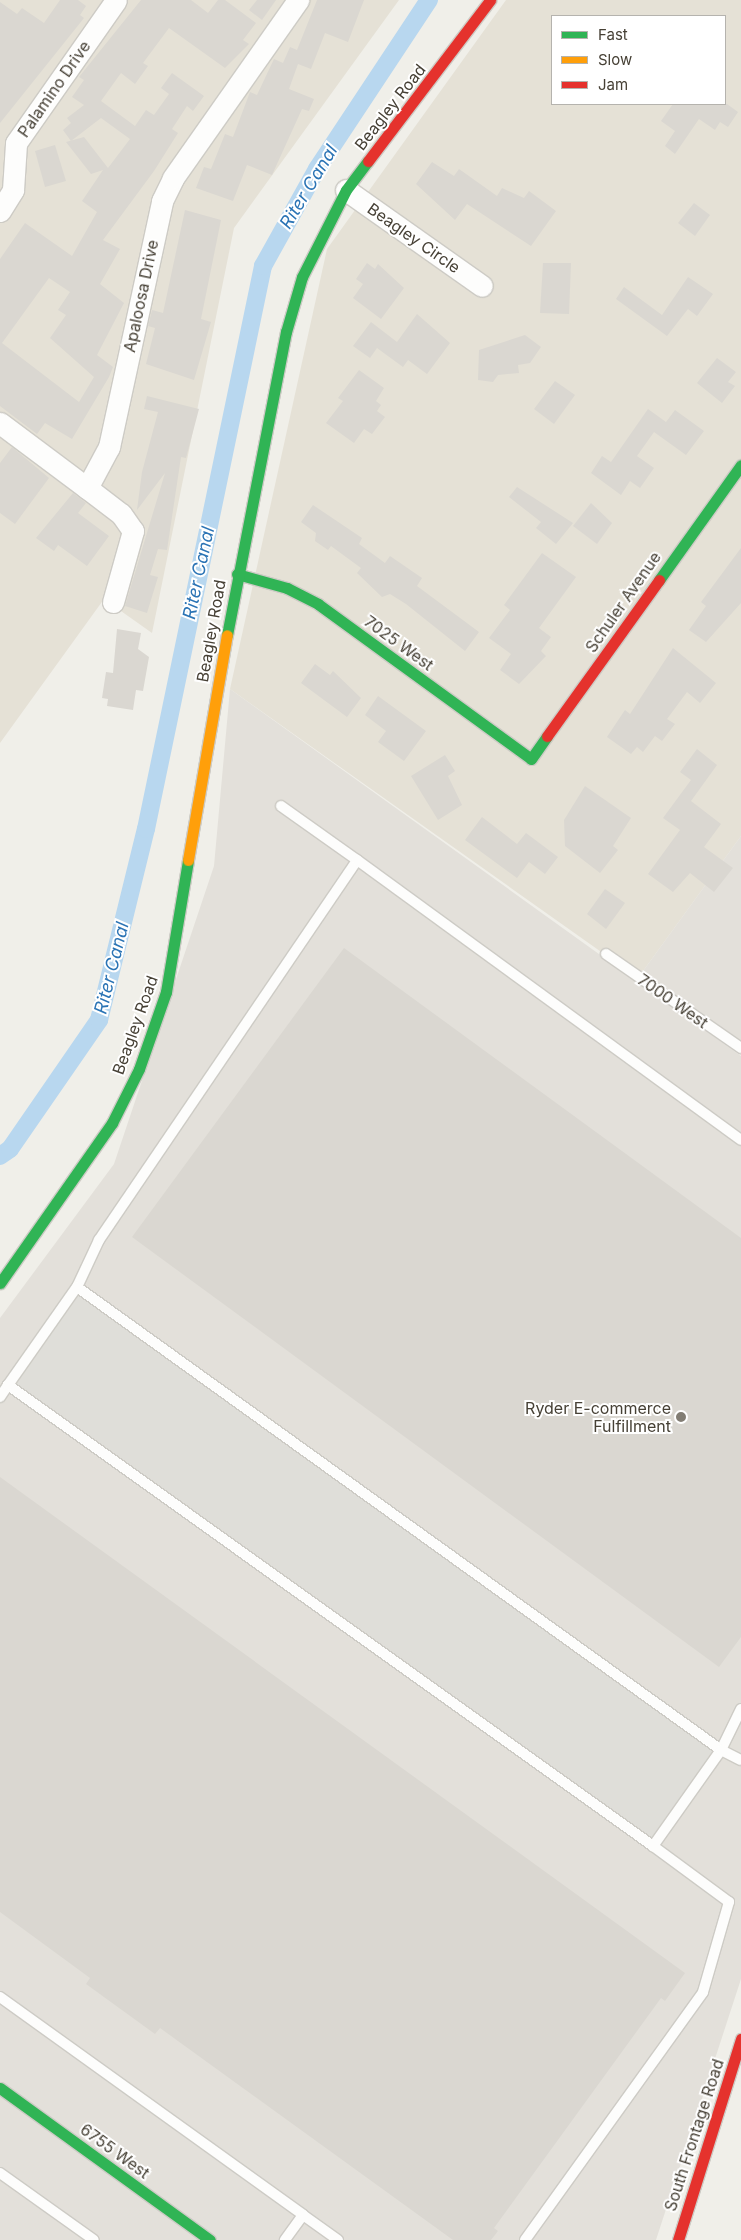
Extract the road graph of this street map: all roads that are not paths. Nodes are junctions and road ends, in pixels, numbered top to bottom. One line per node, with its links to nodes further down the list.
1 (116, 0): 5 (street, Palamino Drive)
2 (298, 0): 9 (street, Apaloosa Drive)
3 (490, 0): 4 (street, Beagley Road)
4 (346, 190): 6 (street, Beagley Circle); 10 (street, Beagley Road)
5 (0, 211)
6 (482, 286)
7 (0, 423): 9 (street)
8 (741, 464): 12 (street, Schuler Avenue)
9 (86, 488): 11 (street)
10 (237, 574): 12 (street, 7025 West); 18 (street, Beagley Road)
11 (113, 602)
12 (531, 759)
13 (281, 806): 14 (lane)
14 (357, 860): 17 (lane); 19 (lane)
15 (606, 954): 16 (lane, 7000 West)
16 (741, 1048)
17 (741, 1140)
18 (0, 1283)
19 (77, 1288): 20 (lane); 23 (lane)
20 (8, 1385): 21 (lane); 25 (lane)
21 (0, 1397)
22 (741, 1710): 23 (lane)
23 (721, 1750): 24 (lane); 25 (lane)
24 (741, 1760)
25 (654, 1846): 35 (lane)
26 (0, 1997): 30 (lane)
27 (741, 2039): 36 (street, South Frontage Road)
28 (0, 2088): 32 (street, 6755 West)
29 (0, 2173): 31 (lane)
30 (303, 2215): 33 (lane); 34 (lane)
31 (94, 2240)
32 (210, 2240)
33 (285, 2240)
34 (338, 2240)
35 (525, 2240)
36 (678, 2240)

